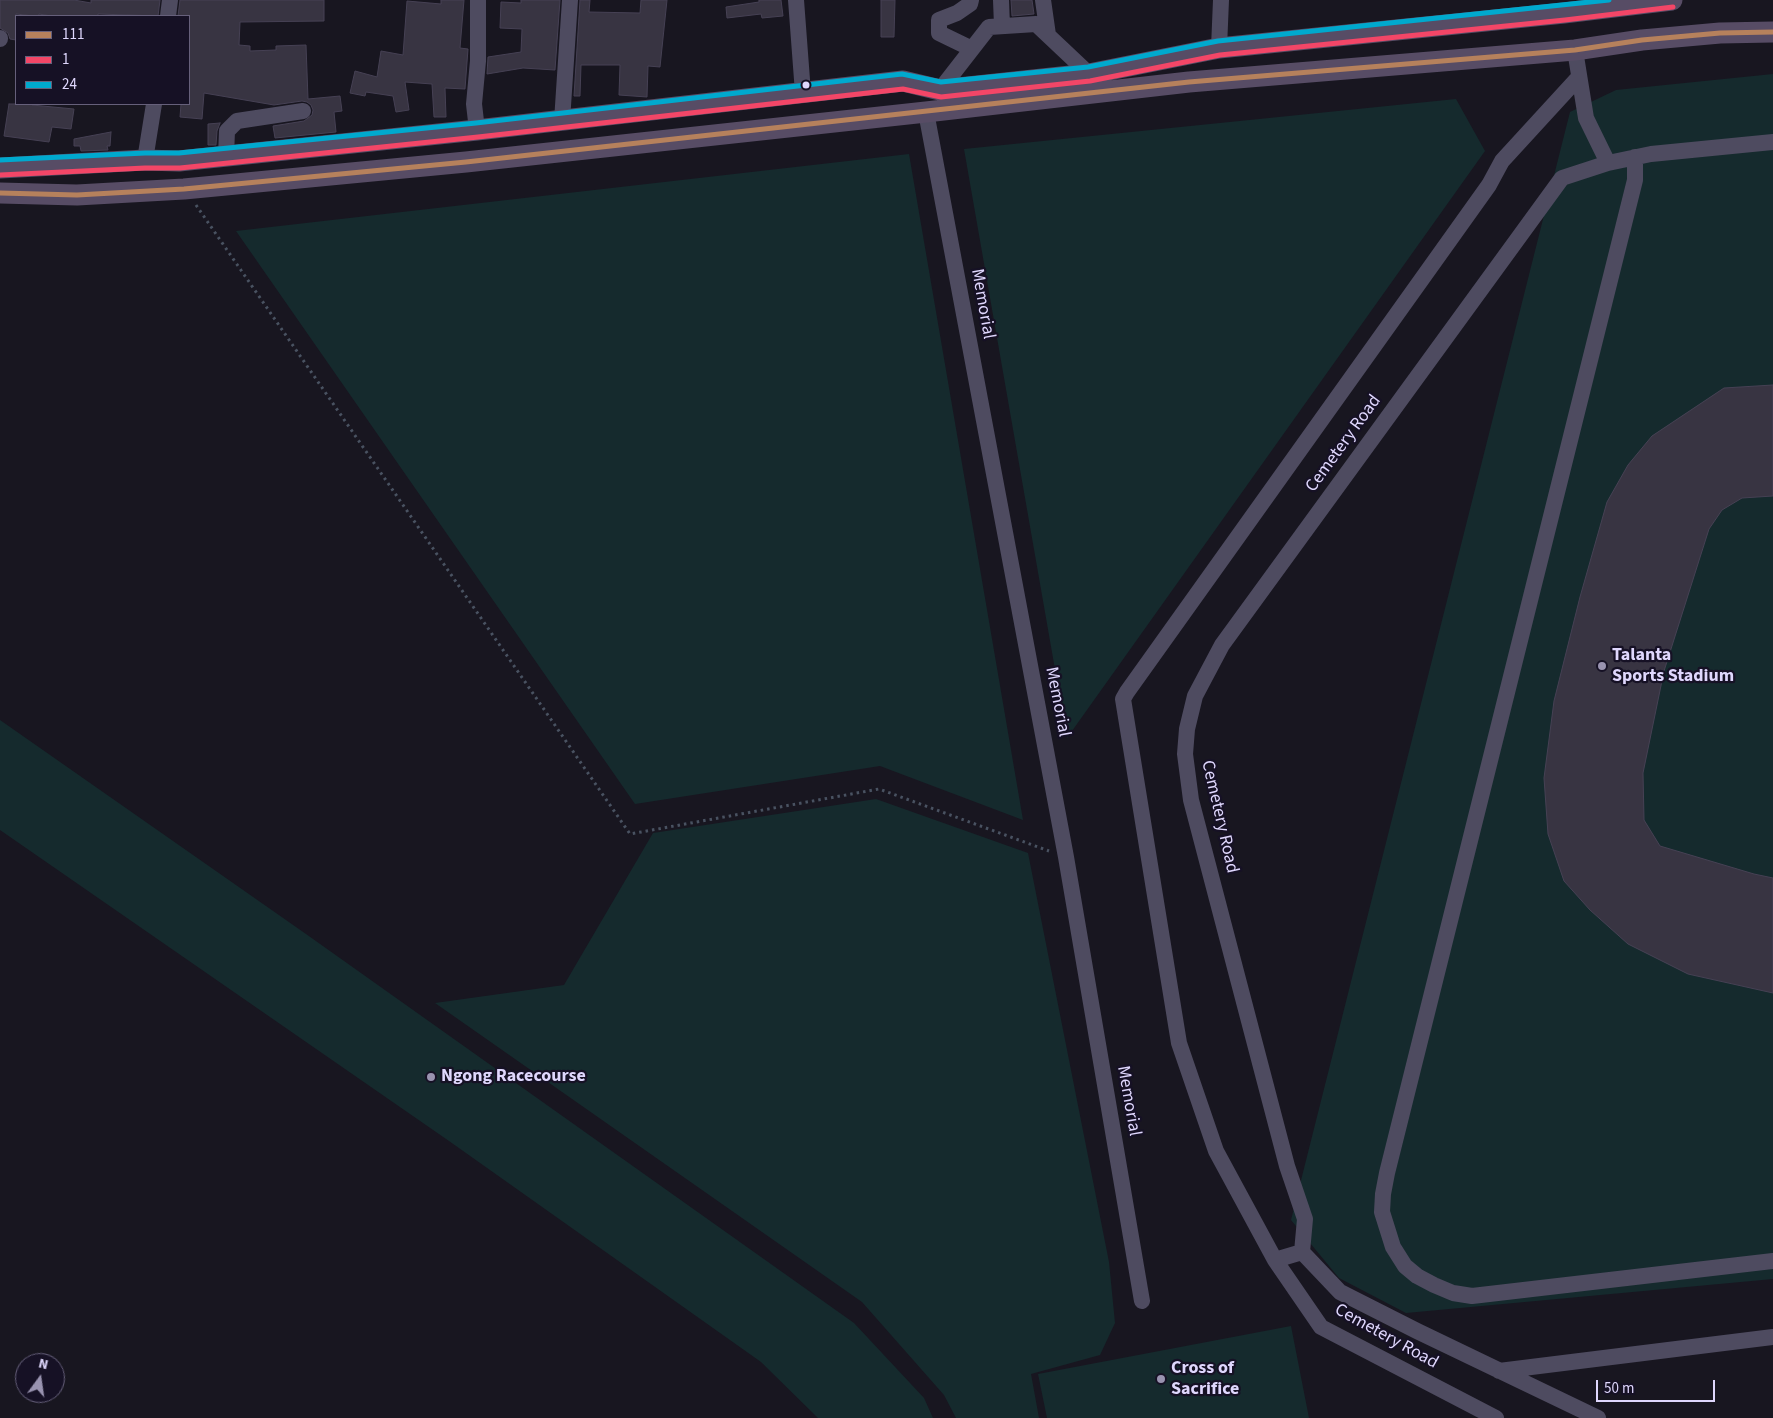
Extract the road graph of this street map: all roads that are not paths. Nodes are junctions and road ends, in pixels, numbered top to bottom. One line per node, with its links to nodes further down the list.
1 (170, 0): 11 (street)
2 (478, 0): 26 (street)
3 (570, 0): 25 (street)
4 (796, 0): 21 (street)
5 (971, 0): 16 (street)
6 (1001, 0): 12 (street)
7 (1043, 0): 14 (street)
8 (1221, 0): 15 (street)
9 (1672, 0): 10 (main road)
10 (1563, 7): 15 (main road)
11 (168, 15)
12 (1002, 26): 14 (street); 16 (street)
13 (1773, 32): 17 (main road)
14 (1048, 35): 18 (street)
15 (1219, 48): 18 (main road)
16 (972, 49): 20 (street)
17 (1575, 50): 19 (street); 24 (main road)
18 (1089, 74): 20 (main road)
19 (1579, 77): 31 (street); 35 (street, Cemetery Road)
20 (940, 90): 21 (main road)
21 (802, 93): 25 (main road)
22 (154, 105): 30 (street)
23 (303, 111): 28 (street)
24 (926, 112): 33 (main road); 37 (street, Memorial)
25 (562, 121): 26 (main road)
26 (477, 130): 28 (main road)
27 (1773, 142): 29 (street, Cemetery Road)
28 (226, 156): 30 (main road)
29 (1636, 157): 31 (street, Cemetery Road); 36 (street)
30 (145, 160): 32 (main road)
31 (1608, 163): 34 (street, Cemetery Road)
32 (0, 168)
33 (0, 193)
34 (1302, 1252): 35 (street); 39 (street)
35 (1275, 1260): 40 (street, Cemetery Road)
36 (1773, 1261)
37 (1142, 1301)
38 (1773, 1337): 39 (street)
39 (1499, 1371): 41 (street)
40 (1496, 1418)
41 (1598, 1418)

